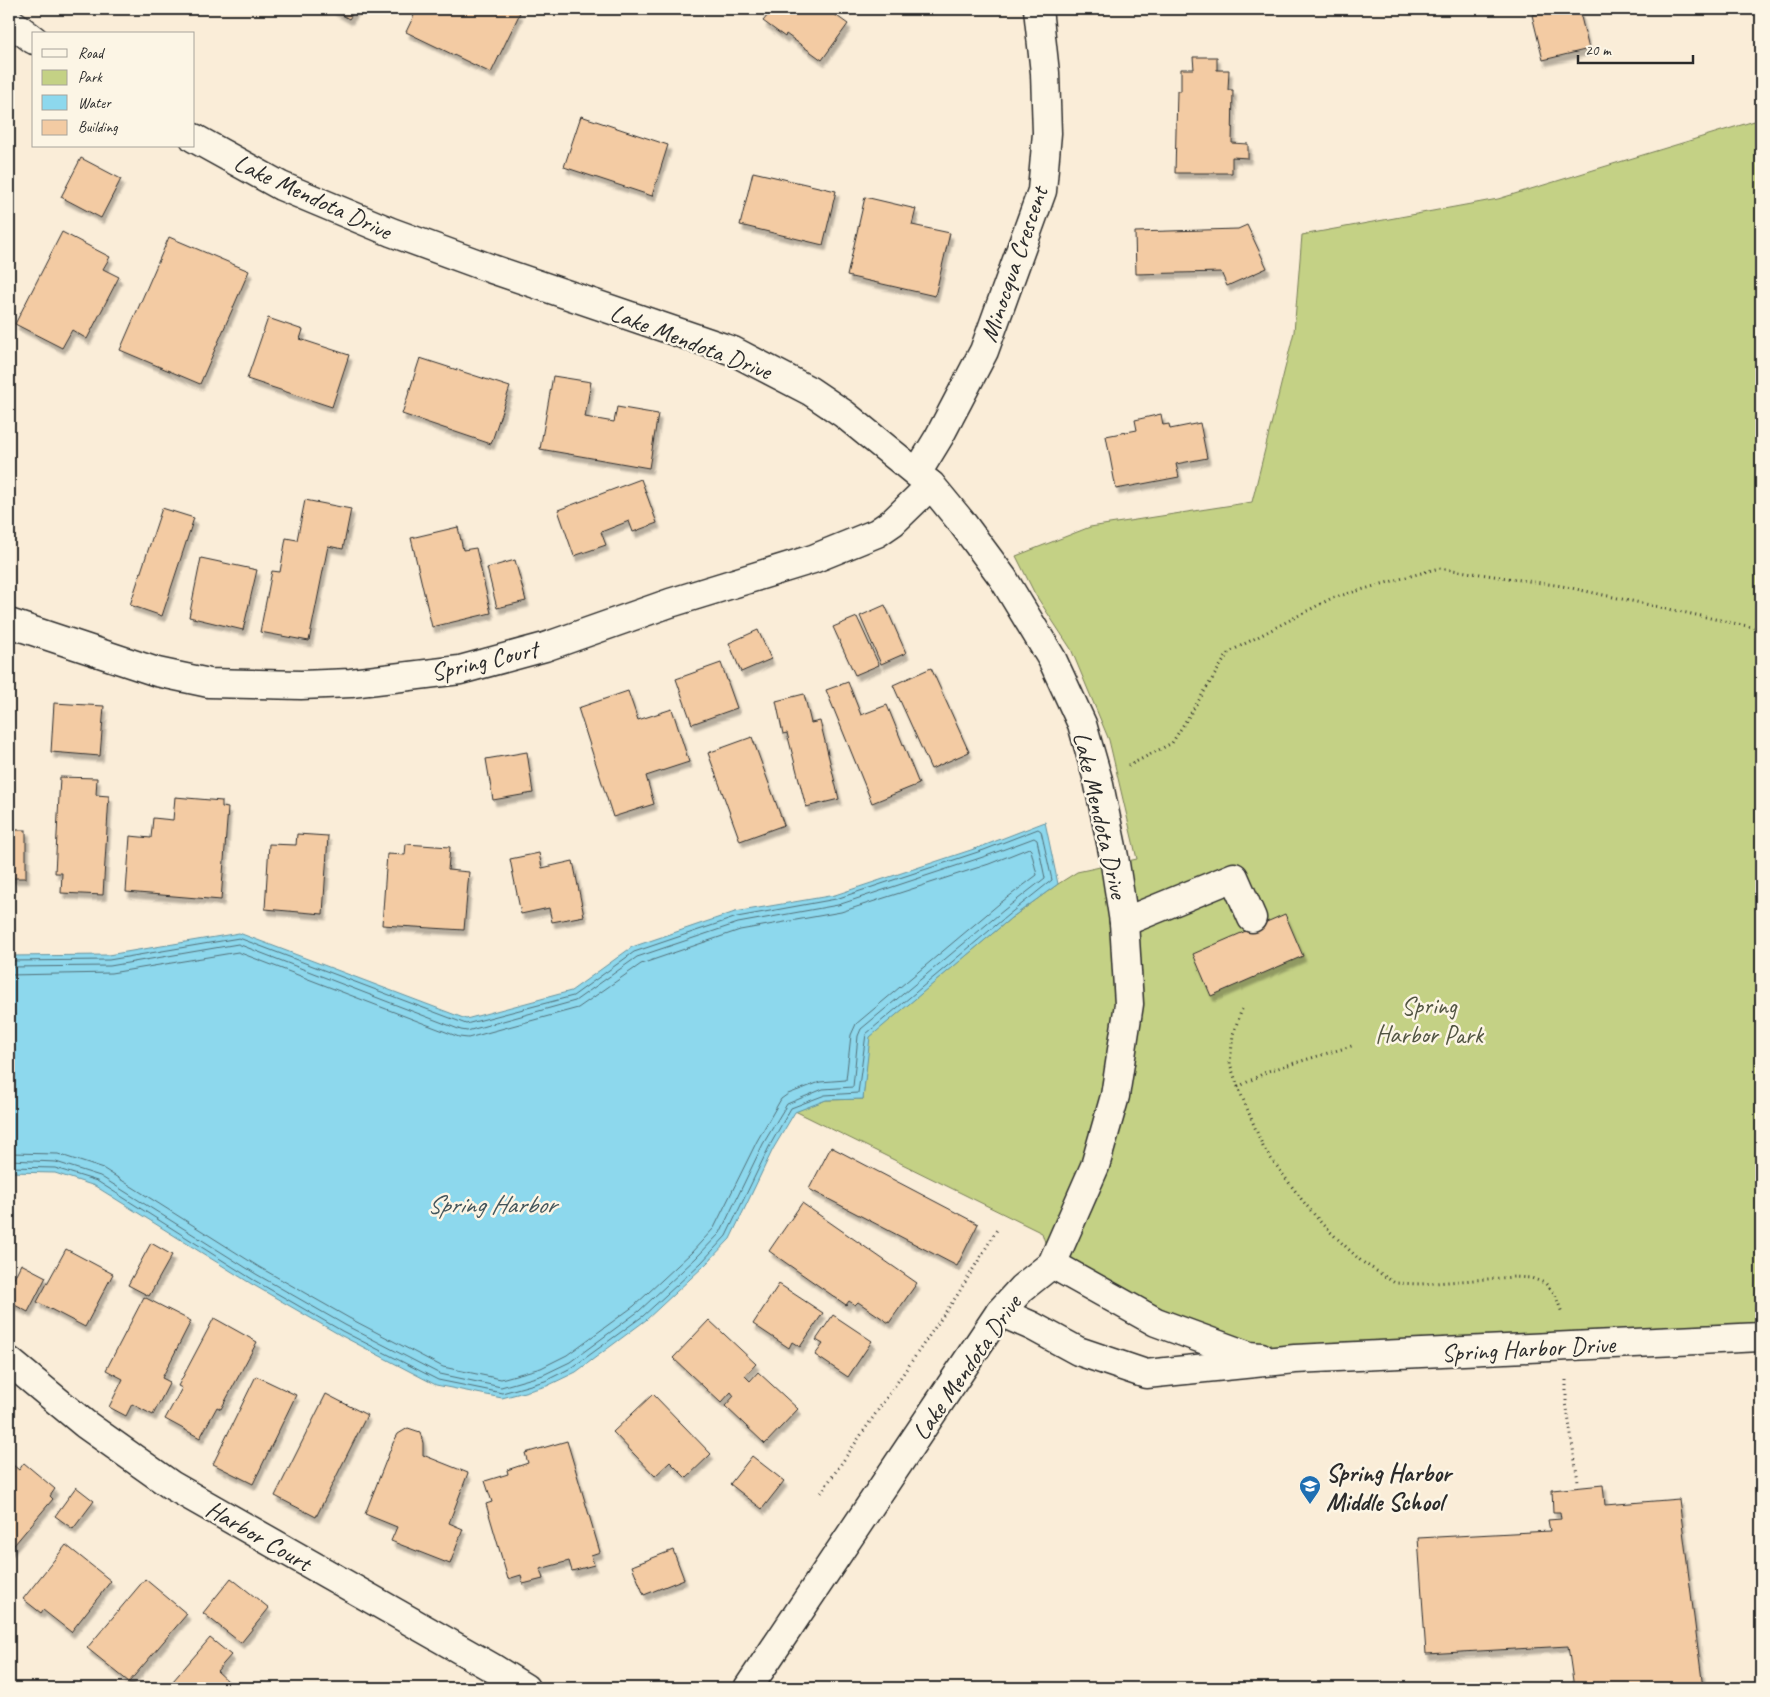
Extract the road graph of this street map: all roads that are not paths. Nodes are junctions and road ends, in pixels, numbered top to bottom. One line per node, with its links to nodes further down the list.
1 (1038, 9): 5 (street, Minocqua Crescent)
2 (9, 21): 3 (street)
3 (32, 38)
4 (195, 139): 5 (street, Lake Mendota Drive)
5 (924, 479): 6 (street, Spring Court); 8 (street, Lake Mendota Drive)
6 (9, 623)
7 (1252, 918): 8 (street)
8 (1124, 922): 9 (street, Lake Mendota Drive)
9 (1052, 1264): 10 (street, Lake Mendota Drive); 12 (street, Spring Harbor Drive)
10 (1000, 1312): 12 (street, Spring Harbor Drive); 15 (street, Lake Mendota Drive)
11 (1761, 1337): 12 (street, Spring Harbor Drive)
12 (1295, 1359)
13 (9, 1361): 14 (street, Harbor Court)
14 (525, 1688)
15 (748, 1688)

